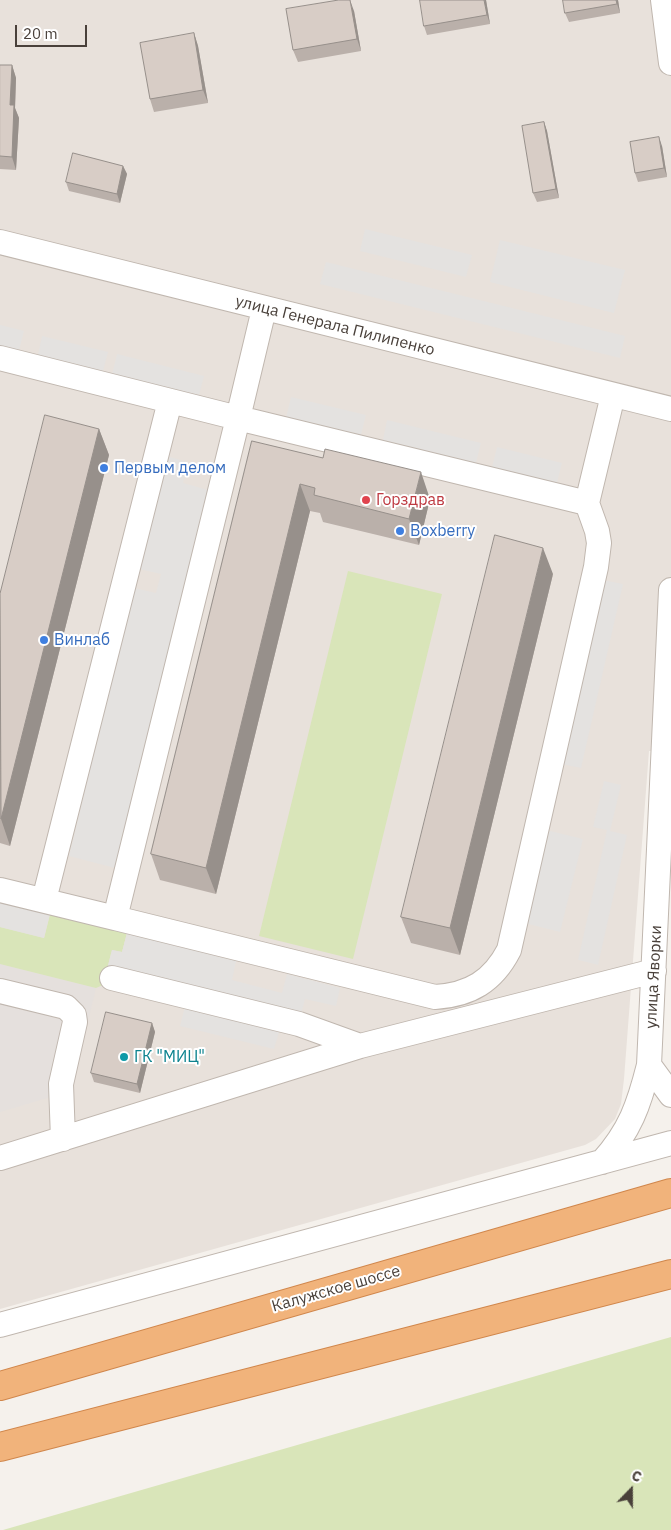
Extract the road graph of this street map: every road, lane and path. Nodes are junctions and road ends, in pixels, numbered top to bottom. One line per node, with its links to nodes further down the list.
1 (663, 0): 2 (street)
2 (671, 63)
3 (0, 242): 4 (street, улица Генерала Пилипенко)
4 (264, 309): 6 (street, улица Генерала Пилипенко); 9 (street)
5 (0, 358): 7 (street)
6 (613, 395): 8 (street, улица Генерала Пилипенко); 10 (street)
7 (170, 401): 9 (street); 14 (street)
8 (671, 409)
9 (238, 418): 10 (street); 15 (street)
10 (586, 503): 15 (street)
11 (671, 590): 12 (street, улица Яворки)
12 (665, 864): 16 (street, улица Яворки)
13 (0, 890): 14 (street)
14 (44, 900): 15 (street)
15 (115, 918)
16 (654, 971): 19 (street); 20 (street, улица Яворки)
17 (112, 978): 19 (street)
18 (0, 991): 22 (street)
19 (360, 1046): 22 (street)
20 (650, 1065): 21 (street); 25 (street, улица Яворки)
21 (671, 1095)
22 (63, 1139): 24 (street)
23 (671, 1143): 25 (street)
24 (0, 1158)
25 (602, 1162): 28 (street)
26 (671, 1193): 29 (highway, Калужское шоссе)
27 (671, 1274): 30 (highway)
28 (1, 1325)
29 (0, 1386)
30 (0, 1447)

